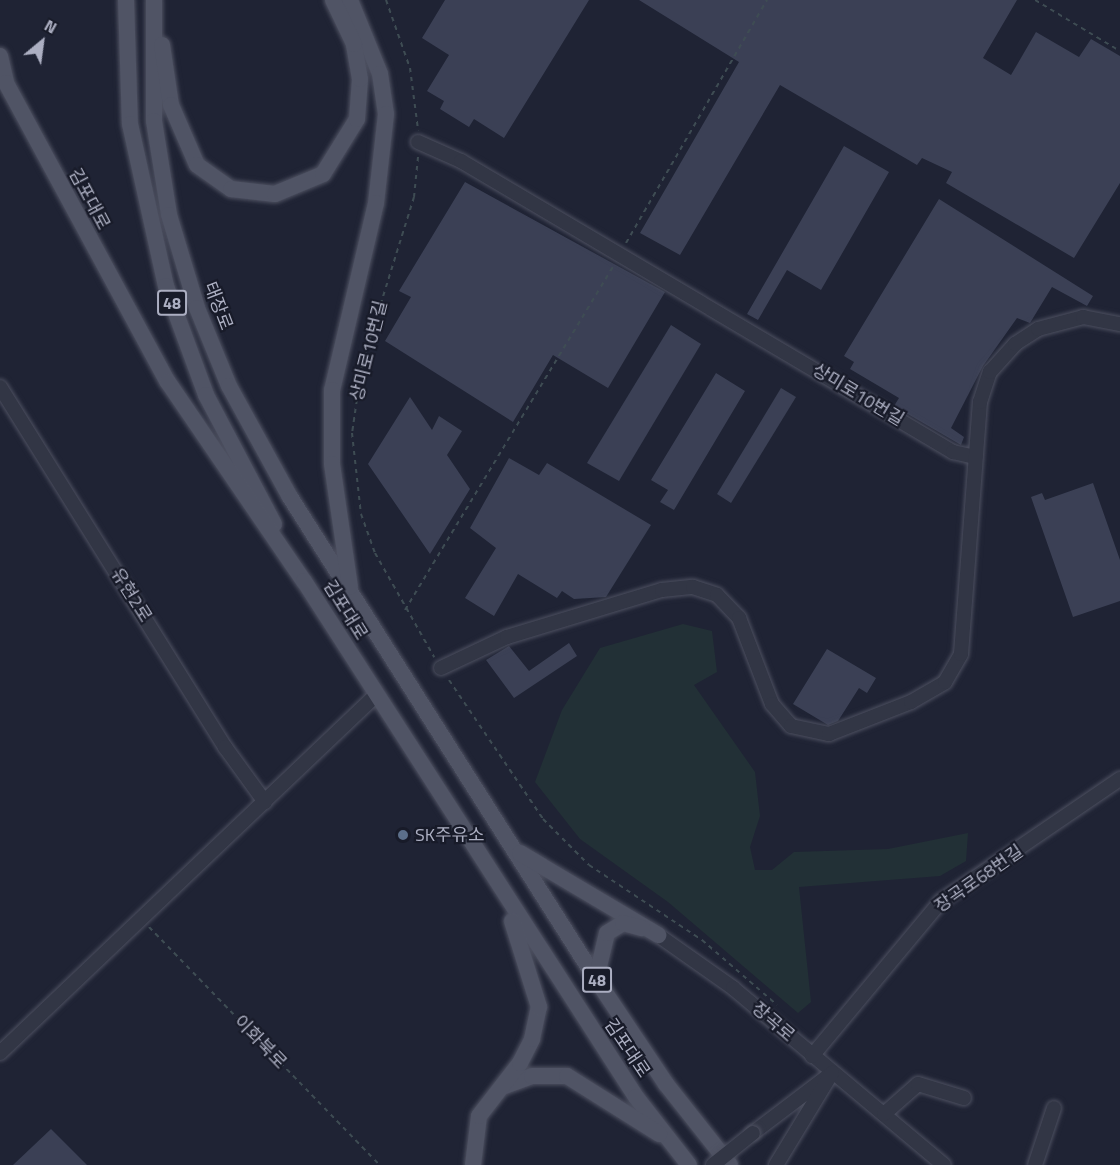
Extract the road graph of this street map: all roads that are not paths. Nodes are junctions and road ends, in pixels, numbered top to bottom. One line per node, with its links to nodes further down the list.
1 (126, 0): 11 (main road, 48)
2 (156, 0): 3 (main road); 12 (main road, 태장로 / 48)
3 (333, 0)
4 (350, 0): 12 (main road, 김포대로)
5 (0, 56): 6 (main road, 김포대로)
6 (2, 75): 11 (main road, 김포대로)
7 (418, 142): 10 (street, 상미로10번길)
8 (1120, 324): 10 (street)
9 (0, 387): 16 (street, 유현2로)
10 (975, 457): 13 (street)
11 (304, 581): 14 (main road, 김포대로 / 48)
12 (351, 593): 17 (main road, 김포대로 / 48)
13 (441, 668)
14 (375, 696): 16 (street); 18 (main road, 김포대로 / 48)
15 (1120, 779): 22 (street, 장곡로68번길)
16 (265, 802): 21 (street)
17 (518, 853): 19 (main road); 20 (main road, 김포대로 / 48)
18 (501, 892): 24 (main road); 28 (main road, 김포대로 / 48)
19 (658, 935): 20 (main road); 22 (street, 장곡로)
20 (596, 979): 32 (main road, 김포대로 / 48)
21 (0, 1053)
22 (812, 1056): 23 (street, 장곡로)
23 (832, 1073): 27 (street, 장곡로); 31 (street, bridge); 33 (street)
24 (502, 1087): 28 (main road); 29 (main road)
25 (964, 1098): 27 (street)
26 (1054, 1108): 35 (street)
27 (884, 1114): 34 (street, 장곡로)
28 (669, 1140): 30 (main road, 김포대로 / 48)
29 (472, 1165)
30 (689, 1165)
31 (713, 1165)
32 (730, 1165)
33 (776, 1165)
34 (944, 1165)
35 (1035, 1165)

